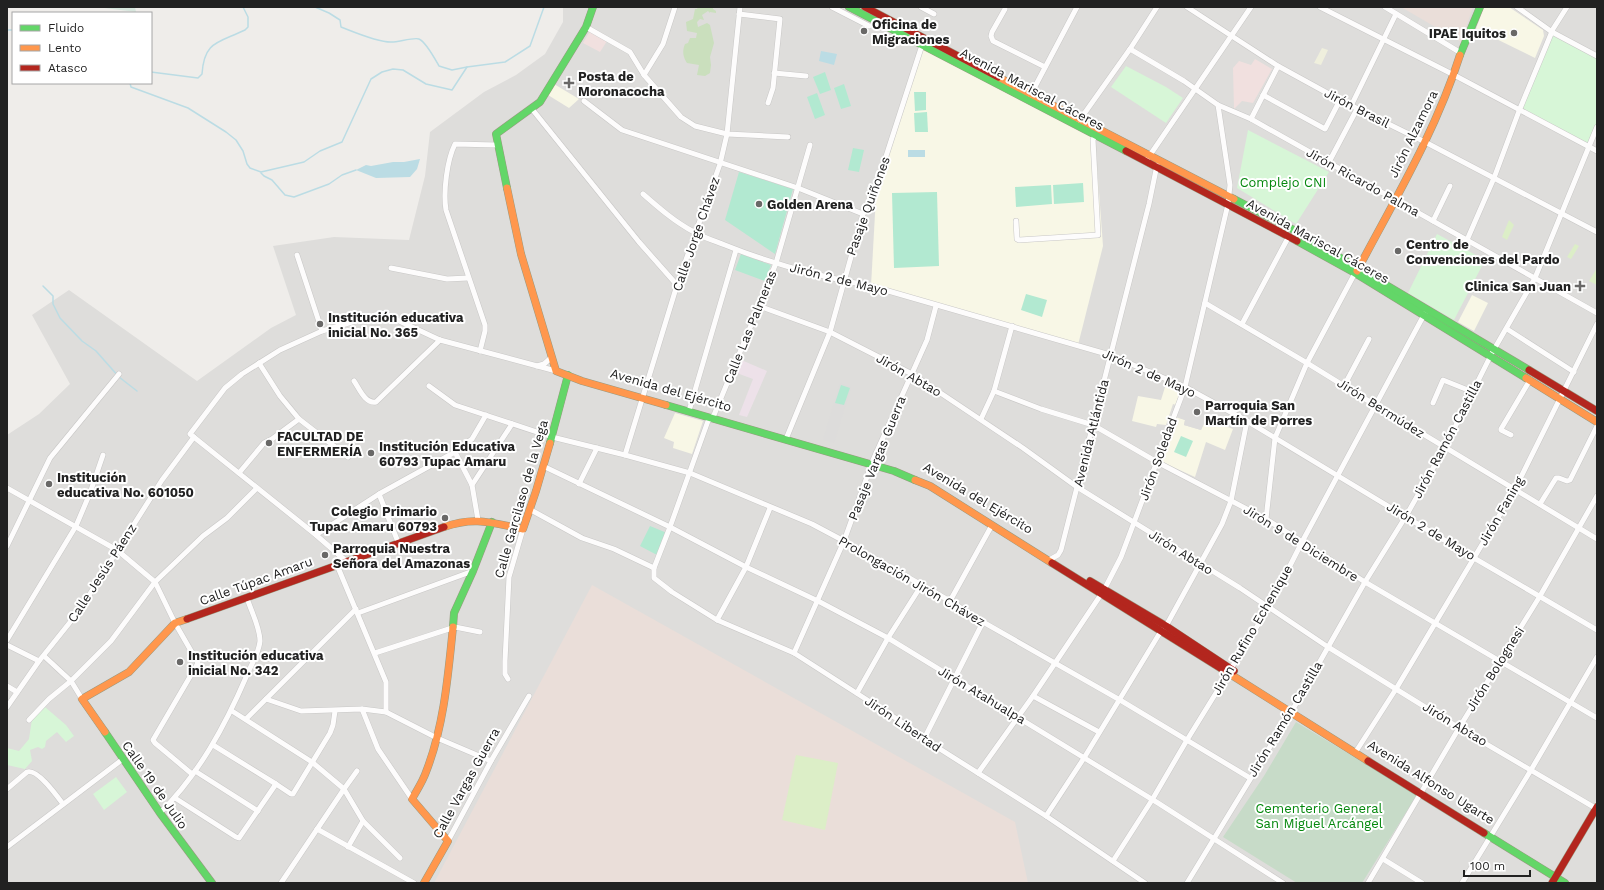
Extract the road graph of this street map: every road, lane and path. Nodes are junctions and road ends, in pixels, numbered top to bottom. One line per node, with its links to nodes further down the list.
1 (593, 7): 22 (main road)
2 (675, 7): 33 (street)
3 (740, 7): 18 (street, Calle Jorge Chávez)
4 (832, 7): 21 (street)
5 (864, 7): 26 (main road, Avenida Mariscal Cáceres)
6 (921, 7): 19 (street)
7 (1077, 7): 31 (street)
8 (1158, 7): 27 (street)
9 (1187, 7): 24 (street, Jirón Brasil)
10 (1251, 7): 24 (street)
11 (1320, 7): 25 (street)
12 (1385, 7): 20 (street)
13 (1480, 7): 28 (main road, Jirón Alzamora)
14 (1517, 7): 23 (street)
15 (1567, 7): 23 (street)
16 (852, 8): 26 (main road, Avenida Mariscal Cáceres)
17 (1005, 10): 31 (street)
18 (739, 14): 32 (street); 50 (street, Calle Jorge Chávez)
19 (934, 14)
20 (1396, 14): 25 (street); 28 (street)
21 (869, 26)
22 (586, 27): 33 (street); 44 (main road)
23 (1552, 32): 29 (street); 46 (street)
24 (1230, 37): 30 (street, Jirón Brasil); 36 (street)
25 (1384, 39): 34 (street); 43 (street)
26 (923, 42): 38 (main road, Avenida Mariscal Cáceres); 70 (street, Pasaje Quiñones)
27 (1130, 48): 36 (street, Jirón Ricardo Palma); 48 (street)
28 (1461, 53): 34 (main road, Jirón Alzamora)
29 (1597, 56)
30 (1278, 66): 37 (street); 39 (street, Jirón Brasil)
31 (1045, 67): 38 (street)
32 (774, 73): 35 (street); 41 (street)
33 (644, 75): 50 (street)
34 (1454, 75): 46 (street); 53 (main road, Jirón Alzamora)
35 (806, 76)
36 (1195, 89): 42 (street, Jirón Ricardo Palma); 58 (street)
37 (1263, 95): 39 (street); 47 (street)
38 (1029, 97): 48 (main road, Avenida Mariscal Cáceres)
39 (1340, 100): 43 (street, Jirón Brasil)
40 (584, 101): 60 (street)
41 (768, 103)
42 (1218, 105): 47 (street, Jirón Ricardo Palma); 66 (street, Jirón Soledad)
43 (1350, 106): 45 (street, Jirón Brasil)
44 (532, 109): 54 (main road); 85 (street)
45 (1357, 109): 53 (street, Jirón Brasil); 59 (street)
46 (1519, 111): 56 (street); 62 (street)
47 (1251, 119): 59 (street, Jirón Ricardo Palma)
48 (1078, 122): 51 (main road, Avenida Mariscal Cáceres); 58 (main road, Avenida Mariscal Cáceres)
49 (1597, 127): 56 (street, Jirón Ramón Castilla)
50 (727, 134): 52 (street); 60 (street, Calle Jorge Chávez)
51 (1095, 135): 58 (main road, Avenida Mariscal Cáceres); 71 (street)
52 (788, 137)
53 (1425, 142): 62 (street, Jirón Brasil); 67 (main road, Jirón Alzamora)
54 (496, 145): 82 (street); 102 (main road)
55 (810, 145): 64 (street, Calle Las Palmeras)
56 (1589, 147): 57 (street); 69 (street, Jirón Ramón Castilla)
57 (1597, 151)
58 (1148, 159): 61 (main road, Avenida Mariscal Cáceres)
59 (1329, 162): 67 (street, Jirón Ricardo Palma)
60 (720, 164): 64 (street); 74 (street, Calle Jorge Chávez)
61 (1157, 164): 66 (main road, Avenida Mariscal Cáceres); 68 (main road, Avenida Mariscal Cáceres); 101 (street, Avenida Atlántida)
62 (1494, 178): 69 (street, Jirón Brasil); 76 (street)
63 (1450, 186): 72 (street)
64 (798, 188): 70 (street); 79 (street, Calle Las Palmeras)
65 (643, 194): 74 (street, Jirón 2 de Mayo)
66 (1229, 196): 68 (street, Jirón Soledad); 81 (main road, Avenida Mariscal Cáceres)
67 (1394, 199): 72 (street, Jirón Ricardo Palma); 81 (main road, Jirón Alzamora)
68 (1228, 204): 75 (main road, Avenida Mariscal Cáceres); 86 (street, Jirón Soledad)
69 (1561, 213): 73 (street, Jirón Brasil); 83 (street, Jirón Ramón Castilla)
70 (863, 214): 84 (street, Pasaje Quiñones)
71 (1016, 221)
72 (1433, 221): 76 (street, Jirón Ricardo Palma)
73 (1597, 232)
74 (695, 233): 77 (street, Jirón 2 de Mayo); 85 (street, Calle Jorge Chávez)
75 (1289, 236): 81 (main road, Avenida Mariscal Cáceres); 91 (street)
76 (1467, 240): 83 (street, Jirón Ricardo Palma)
77 (736, 250): 79 (street, Jirón 2 de Mayo); 123 (street)
78 (297, 255): 95 (street)
79 (776, 263): 84 (street, Jirón 2 de Mayo); 87 (street, Calle Las Palmeras)
80 (391, 268): 82 (street)
81 (1357, 270): 89 (main road, Avenida Mariscal Cáceres); 104 (street, Jirón Alzamora)
82 (468, 278): 99 (street)
83 (1535, 278): 90 (street, Jirón Ricardo Palma); 94 (street, Jirón Ramón Castilla)
84 (843, 281): 88 (street, Jirón 2 de Mayo); 96 (street, Pasaje Quiñones)
85 (677, 285): 119 (street, Calle Jorge Chávez)
86 (1205, 303): 91 (street, Jirón Bermúdez); 115 (street, Jirón Soledad)
87 (759, 306): 96 (street, Jirón Abtao); 126 (street, Calle Las Palmeras)
88 (936, 306): 93 (street, Jirón 2 de Mayo); 109 (street, Pasaje Vargas Guerra)
89 (1426, 312): 100 (main road, Avenida Mariscal Cáceres); 122 (street, Jirón Rufino Echenique)
90 (1597, 313)
91 (1242, 324): 104 (street, Jirón Bermúdez)
92 (1597, 324): 107 (street, Jirón Faning)
93 (1012, 326): 101 (street, Jirón 2 de Mayo); 116 (street)
94 (1507, 329): 100 (street, Jirón Ramón Castilla); 107 (street)
95 (322, 331): 98 (street, Calle Jesús Páenz); 103 (street, Calle Jesús Páenz)
96 (830, 332): 109 (street, Jirón Abtao); 137 (street, Pasaje Quiñones)
97 (1368, 339): 114 (street)
98 (440, 340): 99 (street, Calle Jesús Páenz); 112 (street)
99 (480, 351): 105 (street, Calle Jesús Páenz)
100 (1493, 353): 111 (main road, Avenida Mariscal Cáceres); 117 (main road, Avenida Mariscal Cáceres); 118 (street, Jirón Ramón Castilla)
101 (1110, 355): 115 (street, Jirón 2 de Mayo); 132 (street, Avenida Atlántida)
102 (552, 357): 105 (street); 106 (main road)
103 (259, 363): 127 (street); 134 (street, Calle Jesús Páenz)
104 (1307, 363): 114 (street, Jirón Bermúdez); 138 (street, Jirón Alzamora)
105 (536, 367): 106 (street, Calle Jesús Páenz)
106 (556, 371): 110 (main road, Avenida del Ejército)
107 (1574, 372): 117 (street, Jirón Faning)
108 (119, 374): 159 (street)
109 (912, 374): 128 (street, Jirón Abtao); 145 (street, Pasaje Vargas Guerra)
110 (568, 375): 119 (main road, Avenida del Ejército); 136 (main road, Calle Garcilaso de la Vega)
111 (1530, 380): 120 (main road, Avenida Mariscal Cáceres); 135 (street)
112 (354, 381)
113 (429, 386): 125 (street, Prolongación Jirón Chávez)
114 (1344, 386): 122 (street, Jirón Bermúdez)
115 (1185, 388): 129 (street, Jirón 2 de Mayo); 146 (street, Jirón Soledad)
116 (994, 391): 128 (street); 132 (street, Jirón 9 de Diciembre)
117 (1564, 391): 120 (street, Jirón Faning); 124 (main road, Avenida Mariscal Cáceres)
118 (1473, 392): 121 (street); 140 (street, Jirón Ramón Castilla)
119 (644, 396): 123 (main road, Avenida del Ejército); 143 (street, Calle Jorge Chávez)
120 (1560, 399): 130 (main road, Avenida Mariscal Cáceres); 156 (street, Jirón Faning)
121 (1433, 404)
122 (1375, 405): 140 (street, Jirón Bermúdez); 150 (street, Jirón Rufino Echenique)
123 (690, 410): 126 (main road, Avenida del Ejército)
124 (1597, 411)
125 (486, 415): 131 (street, Prolongación Jirón Chávez); 141 (street)
126 (716, 417): 137 (main road, Avenida del Ejército); 149 (street, Calle Las Palmeras)
127 (299, 419): 144 (street); 148 (street)
128 (980, 419): 153 (street, Jirón Abtao)
129 (1247, 421): 138 (street, Jirón 2 de Mayo); 160 (street)
130 (1597, 422)
131 (512, 424): 136 (street, Prolongación Jirón Chávez); 152 (street)
132 (1093, 426): 146 (street, Jirón 9 de Diciembre); 153 (street, Avenida Atlántida)
133 (1597, 426): 161 (street)
134 (192, 435): 148 (street); 181 (street, Calle Jesús Páenz)
135 (1511, 435)
136 (552, 437): 139 (street, Prolongación Jirón Chávez); 147 (main road, Calle Garcilaso de la Vega)
137 (787, 438): 145 (main road, Avenida del Ejército)
138 (1275, 438): 150 (street, Jirón 2 de Mayo); 165 (street, Jirón Alzamora)
139 (597, 448): 143 (street, Prolongación Jirón Chávez); 151 (street)
140 (1445, 448): 156 (street, Jirón Bermúdez); 164 (street, Jirón Ramón Castilla)
141 (455, 452): 152 (street); 157 (street)
142 (104, 455): 170 (street)
143 (625, 455): 149 (street, Prolongación Jirón Chávez)
144 (348, 457)
145 (873, 462): 169 (main road, Avenida del Ejército); 173 (main road, Avenida del Ejército); 177 (street, Pasaje Vargas Guerra)
146 (1157, 462): 160 (street, Jirón 9 de Diciembre); 168 (street, Jirón Soledad)
147 (543, 466): 151 (street, Jirón Atahualpa); 163 (main road, Calle Garcilaso de la Vega)
148 (239, 473): 155 (street)
149 (690, 473): 162 (street, Prolongación Jirón Chávez); 171 (street, Calle Las Palmeras)
150 (1338, 476): 164 (street, Jirón 2 de Mayo); 179 (street, Jirón Rufino Echenique)
151 (580, 484): 171 (street, Jirón Atahualpa)
152 (472, 485): 166 (street)
153 (1077, 487): 168 (street, Jirón Abtao); 183 (street, Avenida Atlántida)
154 (7, 488): 159 (street)
155 (257, 488): 175 (street); 190 (street)
156 (1515, 489): 161 (street, Jirón Bermúdez); 182 (street, Jirón Faning)
157 (379, 494): 175 (street); 178 (street)
158 (1597, 496): 174 (street, Jirón Bolognesi)
159 (30, 501): 170 (street); 180 (street)
160 (1231, 501): 165 (street, Jirón 9 de Diciembre); 185 (street)
161 (1540, 504): 174 (street, Jirón Bermúdez)
162 (770, 508): 177 (street, Prolongación Jirón Chávez); 187 (street)
163 (531, 510): 172 (main road, Calle Garcilaso de la Vega); 188 (street)
164 (1406, 516): 182 (street, Jirón 2 de Mayo); 191 (street, Jirón Ramón Castilla)
165 (1266, 519): 179 (street, Jirón 9 de Diciembre)
166 (478, 520): 167 (main road, Calle Túpac Amaru); 178 (main road, Calle Túpac Amaru)
167 (492, 522): 172 (main road, Calle Túpac Amaru); 189 (main road)
168 (1134, 522): 185 (street, Jirón Abtao); 193 (street, Jirón Soledad)
169 (992, 525): 173 (main road, Avenida del Ejército); 197 (street)
170 (76, 526): 181 (street); 209 (street)
171 (670, 526): 187 (street, Jirón Atahualpa); 188 (street, Calle Las Palmeras)
172 (523, 529): 220 (street, Calle Garcilaso de la Vega)
173 (1003, 529): 183 (main road, Avenida del Ejército)
174 (1579, 529): 176 (street, Jirón Bermúdez); 194 (street, Jirón Bolognesi)
175 (316, 534): 184 (street)
176 (1597, 539)
177 (844, 541): 192 (street, Prolongación Jirón Chávez); 196 (street, Pasaje Vargas Guerra)
178 (398, 542): 184 (main road, Calle Túpac Amaru)
179 (1302, 542): 191 (street, Jirón 9 de Diciembre); 198 (street, Jirón Rufino Echenique)
180 (7, 546)
181 (117, 550): 190 (street); 214 (street, Calle Jesús Páenz)
182 (1474, 558): 194 (street, Jirón 2 de Mayo); 202 (street, Jirón Faning)
183 (1051, 559): 193 (main road, Avenida del Ejército)
184 (346, 561): 186 (main road, Calle Túpac Amaru)
185 (1201, 564): 198 (street, Jirón Abtao); 205 (street)
186 (337, 565): 195 (main road, Calle Túpac Amaru); 199 (street)
187 (746, 567): 196 (street, Jirón Atahualpa); 200 (street)
188 (654, 568): 200 (street, Jirón Libertad)
189 (473, 571): 199 (street); 204 (main road)
190 (155, 582): 203 (street); 222 (street)
191 (1365, 582): 202 (street, Jirón 9 de Diciembre); 211 (street, Jirón Ramón Castilla)
192 (921, 586): 197 (street, Prolongación Jirón Chávez); 208 (street)
193 (1103, 592): 205 (main road, Avenida del Ejército); 218 (street, Jirón Soledad)
194 (1540, 596): 206 (street, Jirón 2 de Mayo); 217 (street, Jirón Bolognesi)
195 (247, 598): 203 (main road, Calle Túpac Amaru); 235 (street)
196 (818, 601): 208 (street, Jirón Atahualpa); 213 (street, Pasaje Vargas Guerra)
197 (950, 601): 201 (street, Prolongación Jirón Chávez)
198 (1269, 607): 211 (street, Jirón Abtao); 219 (street, Jirón Rufino Echenique)
199 (357, 611): 212 (street); 230 (street)
200 (717, 620): 213 (street, Jirón Libertad)
201 (983, 622): 218 (street, Prolongación Jirón Chávez); 221 (street)
202 (1434, 623): 217 (street, Jirón 9 de Diciembre); 224 (street, Jirón Faning)
203 (175, 624): 229 (main road); 256 (street)
204 (452, 628): 207 (street); 212 (street); 246 (main road)
205 (1164, 629): 219 (main road, Avenida del Ejército); 231 (street)
206 (1597, 630)
207 (480, 632)
208 (888, 638): 221 (street, Jirón Atahualpa); 226 (street)
209 (7, 640)
210 (7, 645): 216 (street)
211 (1328, 647): 224 (street, Jirón Abtao); 237 (street, Jirón Ramón Castilla)
212 (375, 653): 238 (street)
213 (794, 653): 226 (street, Jirón Libertad)
214 (44, 656): 216 (street, Calle Jesús Páenz); 222 (street)
215 (1597, 658): 232 (street)
216 (39, 661): 225 (street, Calle Jesús Páenz)
217 (1500, 662): 232 (street, Jirón 9 de Diciembre); 243 (street, Jirón Bolognesi)
218 (1055, 664): 228 (street, Jirón Soledad); 231 (street, Prolongación Jirón Chávez)
219 (1229, 670): 237 (main road, Avenida del Ejército); 247 (street, Jirón Rufino Echenique)
220 (508, 679)
221 (956, 679): 239 (street, Jirón Atahualpa); 245 (street)
222 (71, 681): 229 (street); 242 (street)
223 (7, 686): 225 (street)
224 (1396, 689): 243 (street, Jirón Abtao); 249 (street, Jirón Faning)
225 (17, 692): 233 (street, Calle Jesús Páenz)
226 (857, 694): 245 (street, Jirón Libertad)
227 (529, 696): 252 (street, Calle Vargas Guerra)
228 (1033, 696): 239 (street, Jirón Soledad); 244 (street)
229 (82, 699): 251 (main road, Calle 19 de Julio)
230 (266, 699): 236 (street); 241 (street)
231 (1120, 700): 244 (street); 247 (street, Prolongación Jirón Chávez)
232 (1570, 702): 240 (street, Jirón 9 de Diciembre); 254 (street)
233 (7, 707)
234 (362, 709): 236 (street); 238 (street); 264 (street)
235 (232, 711): 241 (street); 248 (street)
236 (335, 711): 253 (street)
237 (1292, 711): 249 (main road, Avenida Alfonso Ugarte); 258 (street, Jirón Ramón Castilla)
238 (386, 712): 246 (street)
239 (1018, 717): 250 (street, Jirón Atahualpa); 257 (street, Jirón Soledad)
240 (1597, 718)
241 (246, 719): 253 (street)
242 (29, 720)
243 (1460, 728): 254 (street, Jirón Abtao); 262 (street, Jirón Bolognesi)
244 (1099, 732): 250 (street)
245 (925, 737): 257 (street, Jirón Libertad)
246 (437, 738): 252 (street); 264 (main road)
247 (1186, 740): 258 (street, Prolongación Jirón Chávez); 265 (street, Jirón Rufino Echenique)
248 (213, 745): 256 (street); 259 (street)
249 (1356, 751): 262 (main road, Avenida Alfonso Ugarte)
250 (1084, 758): 265 (street, Jirón Atahualpa); 270 (street)
251 (123, 760): 266 (street); 269 (main road, Calle 19 de Julio)
252 (491, 761): 275 (street, Calle Vargas Guerra)
253 (312, 762): 259 (street); 260 (street)
254 (1531, 770): 267 (street, Jirón Abtao); 273 (street)
255 (357, 771): 260 (street)
256 (193, 773): 263 (street); 268 (street)
257 (978, 774): 270 (street, Jirón Libertad)
258 (1250, 778): 274 (street, Jirón Ramón Castilla)
259 (276, 784): 268 (street)
260 (344, 788): 271 (street); 272 (street)
261 (7, 789): 266 (street)
262 (1422, 792): 273 (main road, Avenida Alfonso Ugarte); 279 (street, Jirón Bolognesi)
263 (175, 798): 268 (street); 269 (street)
264 (412, 799): 275 (main road)
265 (1152, 800): 274 (street, Jirón Atahualpa); 280 (street, Jirón Rufino Echenique)
266 (63, 804): 276 (street)
267 (1597, 810): 281 (main road)
268 (258, 811)
269 (160, 813): 283 (main road, Calle 19 de Julio)
270 (1046, 816): 280 (street, Jirón Libertad)
271 (363, 821): 277 (street); 278 (street)
272 (316, 829): 277 (street); 284 (street)
273 (1491, 835): 281 (main road, Avenida Alfonso Ugarte); 291 (street)
274 (1214, 840): 282 (street, Jirón Atahualpa); 288 (street, Jirón Ramón Castilla)
275 (448, 842): 286 (main road, Calle Vargas Guerra)
276 (7, 847)
277 (348, 847): 285 (street)
278 (400, 858)
279 (1383, 859): 289 (street, Jirón Bolognesi); 290 (street)
280 (1113, 861): 287 (street, Jirón Libertad)
281 (1558, 881)
282 (1280, 882)
283 (212, 883)
284 (281, 883)
285 (414, 883)
286 (424, 883)
287 (1145, 883)
288 (1187, 883)
289 (1368, 883)
290 (1422, 883)
291 (1462, 883)

